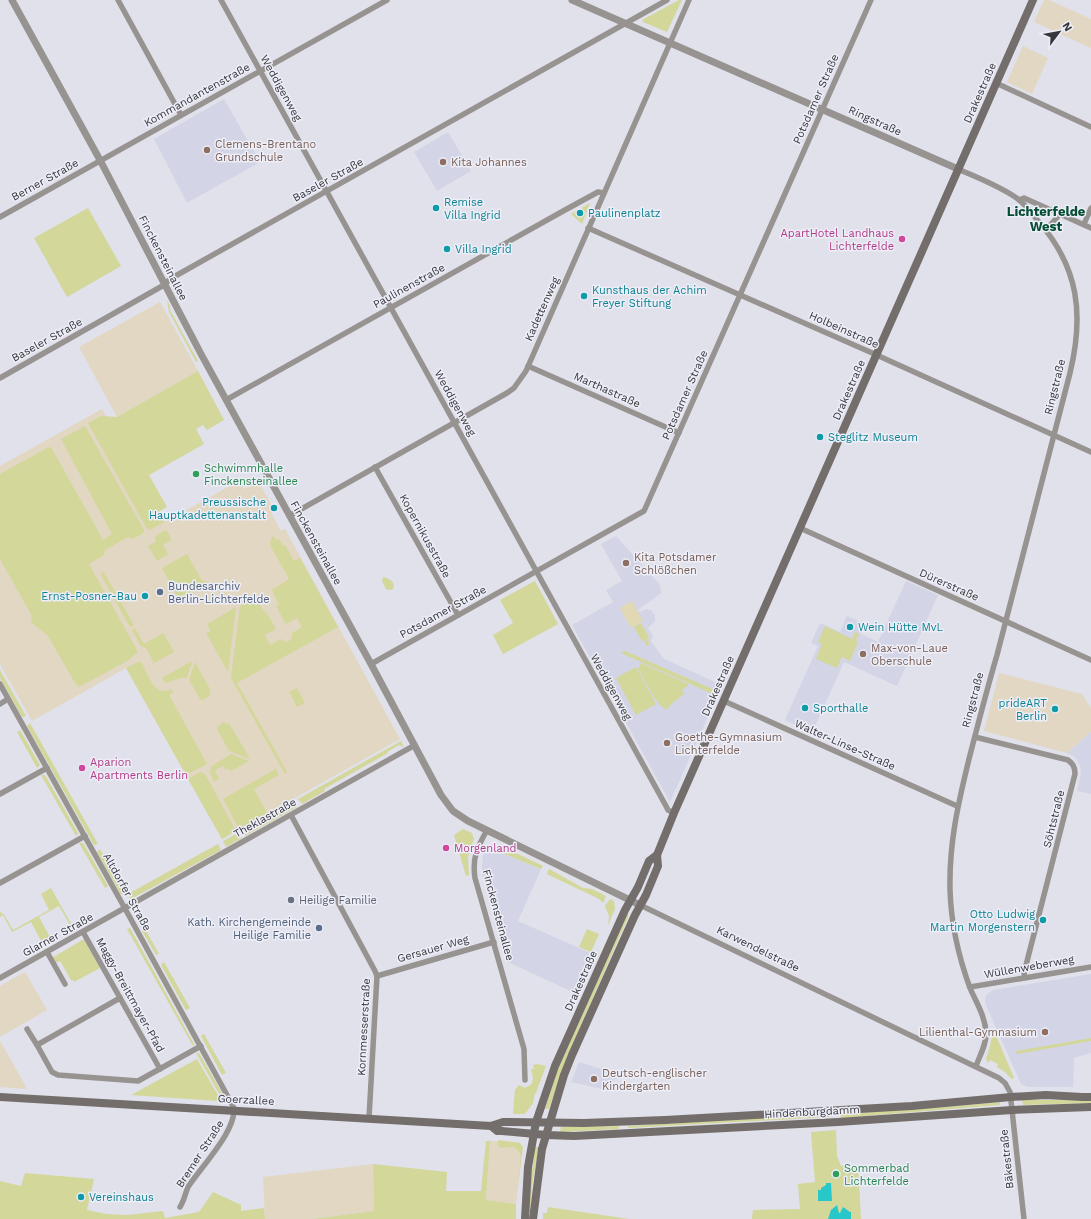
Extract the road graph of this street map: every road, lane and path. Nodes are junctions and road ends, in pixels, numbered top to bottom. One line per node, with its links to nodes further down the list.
1 (12, 0): 18 (street, Finckensteinallee)
2 (118, 0): 16 (street)
3 (221, 0): 13 (street, Weddigenweg)
4 (387, 0): 13 (street, Kommandantenstraße)
5 (572, 0): 11 (street, Ringstraße)
6 (667, 0): 10 (street, Baseler Straße)
7 (689, 0): 12 (street, Kadettenweg)
8 (871, 0): 15 (street, Potsdamer Straße)
9 (1033, 0): 14 (main road, Drakestraße)
10 (660, 2): 11 (street, Baseler Straße)
11 (626, 23): 12 (street, Ringstraße); 20 (street, Baseler Straße)
12 (670, 43): 15 (street, Ringstraße); 21 (street, Kadettenweg)
13 (260, 71): 16 (street, Kommandantenstraße); 20 (street, Weddigenweg)
14 (996, 83): 17 (street); 19 (main road, Drakestraße)
15 (822, 110): 19 (street, Ringstraße); 31 (street, Potsdamer Straße)
16 (182, 115): 18 (street, Kommandantenstraße)
17 (1091, 127)
18 (100, 160): 25 (street, Berner Straße); 30 (street, Finckensteinallee)
19 (958, 169): 22 (street, Ringstraße); 33 (main road, Drakestraße)
20 (326, 192): 30 (street, Baseler Straße); 32 (street, Weddigenweg)
21 (604, 193): 27 (street, Kadettenweg); 32 (street, Paulinenstraße)
22 (1019, 200): 24 (street); 29 (street, Ringstraße)
23 (1091, 208): 26 (street)
24 (1060, 214): 26 (street); 29 (street)
25 (0, 217)
26 (1084, 224): 28 (street)
27 (588, 228): 31 (street, Holbeinstraße); 34 (street, Kadettenweg)
28 (1091, 228)
29 (1046, 230): 39 (street, Ringstraße)
30 (164, 286): 35 (street, Baseler Straße); 36 (street, Finckensteinallee)
31 (740, 295): 33 (street, Holbeinstraße); 38 (street, Potsdamer Straße)
32 (391, 308): 36 (street, Paulinenstraße); 37 (street, Weddigenweg)
33 (877, 355): 39 (street, Holbeinstraße); 43 (main road, Drakestraße)
34 (528, 366): 37 (street, Kadettenweg); 38 (street, Marthastraße)
35 (0, 378)
36 (226, 400): 42 (street, Finckensteinallee)
37 (454, 423): 41 (street, Kadettenweg); 44 (street, Weddigenweg)
38 (679, 433): 44 (street, Potsdamer Straße)
39 (1054, 435): 40 (street, Holbeinstraße); 46 (street, Ringstraße)
40 (1091, 452)
41 (375, 467): 42 (street, Kadettenweg); 45 (street, Kopernikusstraße)
42 (289, 516): 48 (street, Finckensteinallee)
43 (800, 528): 46 (street, Dürerstraße); 51 (main road, Drakestraße)
44 (536, 572): 45 (street, Potsdamer Straße); 58 (street, Weddigenweg)
45 (458, 615): 48 (street, Potsdamer Straße)
46 (1006, 621): 47 (street, Dürerstraße); 53 (street, Ringstraße)
47 (1091, 660)
48 (371, 664): 54 (street, Finckensteinallee)
49 (0, 684): 50 (street, Altdorfer Straße)
50 (8, 699): 52 (street); 55 (street, Altdorfer Straße)
51 (724, 701): 57 (street, Walter-Linse-Straße); 58 (main road, Drakestraße)
52 (0, 704)
53 (975, 736): 57 (street, Ringstraße); 72 (street, Söhtstraße)
54 (415, 745): 59 (street, Theklastraße); 60 (street, Finckensteinallee)
55 (47, 768): 56 (street); 61 (street, Altdorfer Straße)
56 (0, 794)
57 (957, 806): 75 (street, Ringstraße)
58 (674, 813): 62 (main road, Drakestraße)
59 (291, 815): 66 (street, Theklastraße); 71 (street, Kornmesserstraße)
60 (487, 830): 64 (street, Karwendelstraße); 68 (street, Finckensteinallee)
61 (85, 836): 63 (street); 66 (street, Altdorfer Straße)
62 (657, 855): 64 (main road, Drakestraße); 65 (main road, Drakestraße)
63 (0, 883)
64 (630, 900): 65 (street, Karwendelstraße); 90 (main road, Drakestraße)
65 (640, 905): 80 (street, Karwendelstraße); 91 (main road, Drakestraße)
66 (125, 908): 67 (street, Glarner Straße); 79 (street, Altdorfer Straße)
67 (83, 932): 69 (street, Glarner Straße); 76 (street, Maggy-Breittmayer-Pfad)
68 (494, 942): 71 (street, Gersauer Weg); 82 (street, Finckensteinallee)
69 (47, 952): 73 (street, Glarner Straße); 74 (street)
70 (1091, 967): 72 (street, Wüllenweberweg)
71 (377, 976): 89 (street, Kornmesserstraße)
72 (1025, 977): 75 (street, Wüllenweberweg)
73 (0, 978)
74 (65, 984)
75 (970, 987): 80 (street, Ringstraße)
76 (120, 998): 78 (street); 81 (street, Maggy-Breittmayer-Pfad)
77 (27, 1029): 78 (street)
78 (37, 1045): 81 (street)
79 (201, 1046): 81 (street); 88 (street, Altdorfer Straße)
80 (976, 1066): 85 (street, Karwendelstraße)
81 (160, 1069)
82 (525, 1080)
83 (1091, 1096): 85 (main road, Hindenburgdamm)
84 (0, 1097): 88 (main road, Goerzallee)
85 (1011, 1097): 87 (street, Bäkestraße); 91 (main road, Hindenburgdamm)
86 (1091, 1107): 87 (main road, Hindenburgdamm)
87 (1012, 1110): 94 (main road, Hindenburgdamm); 98 (street, Bäkestraße)
88 (235, 1111): 89 (main road, Goerzallee); 95 (street, Bremer Straße)
89 (369, 1118): 92 (main road, Goerzallee)
90 (536, 1122): 91 (main road, Hindenburgdamm); 92 (main road, Goerzallee); 93 (main road, Drakestraße)
91 (549, 1123): 94 (main road, Drakestraße)
92 (491, 1126): 93 (main road, Goerzallee)
93 (534, 1134): 94 (main road, Hindenburgdamm); 96 (main road, Drakestraße)
94 (546, 1135): 97 (main road, Drakestraße)
95 (180, 1207)
96 (525, 1216)
97 (534, 1216)
98 (1024, 1219)

